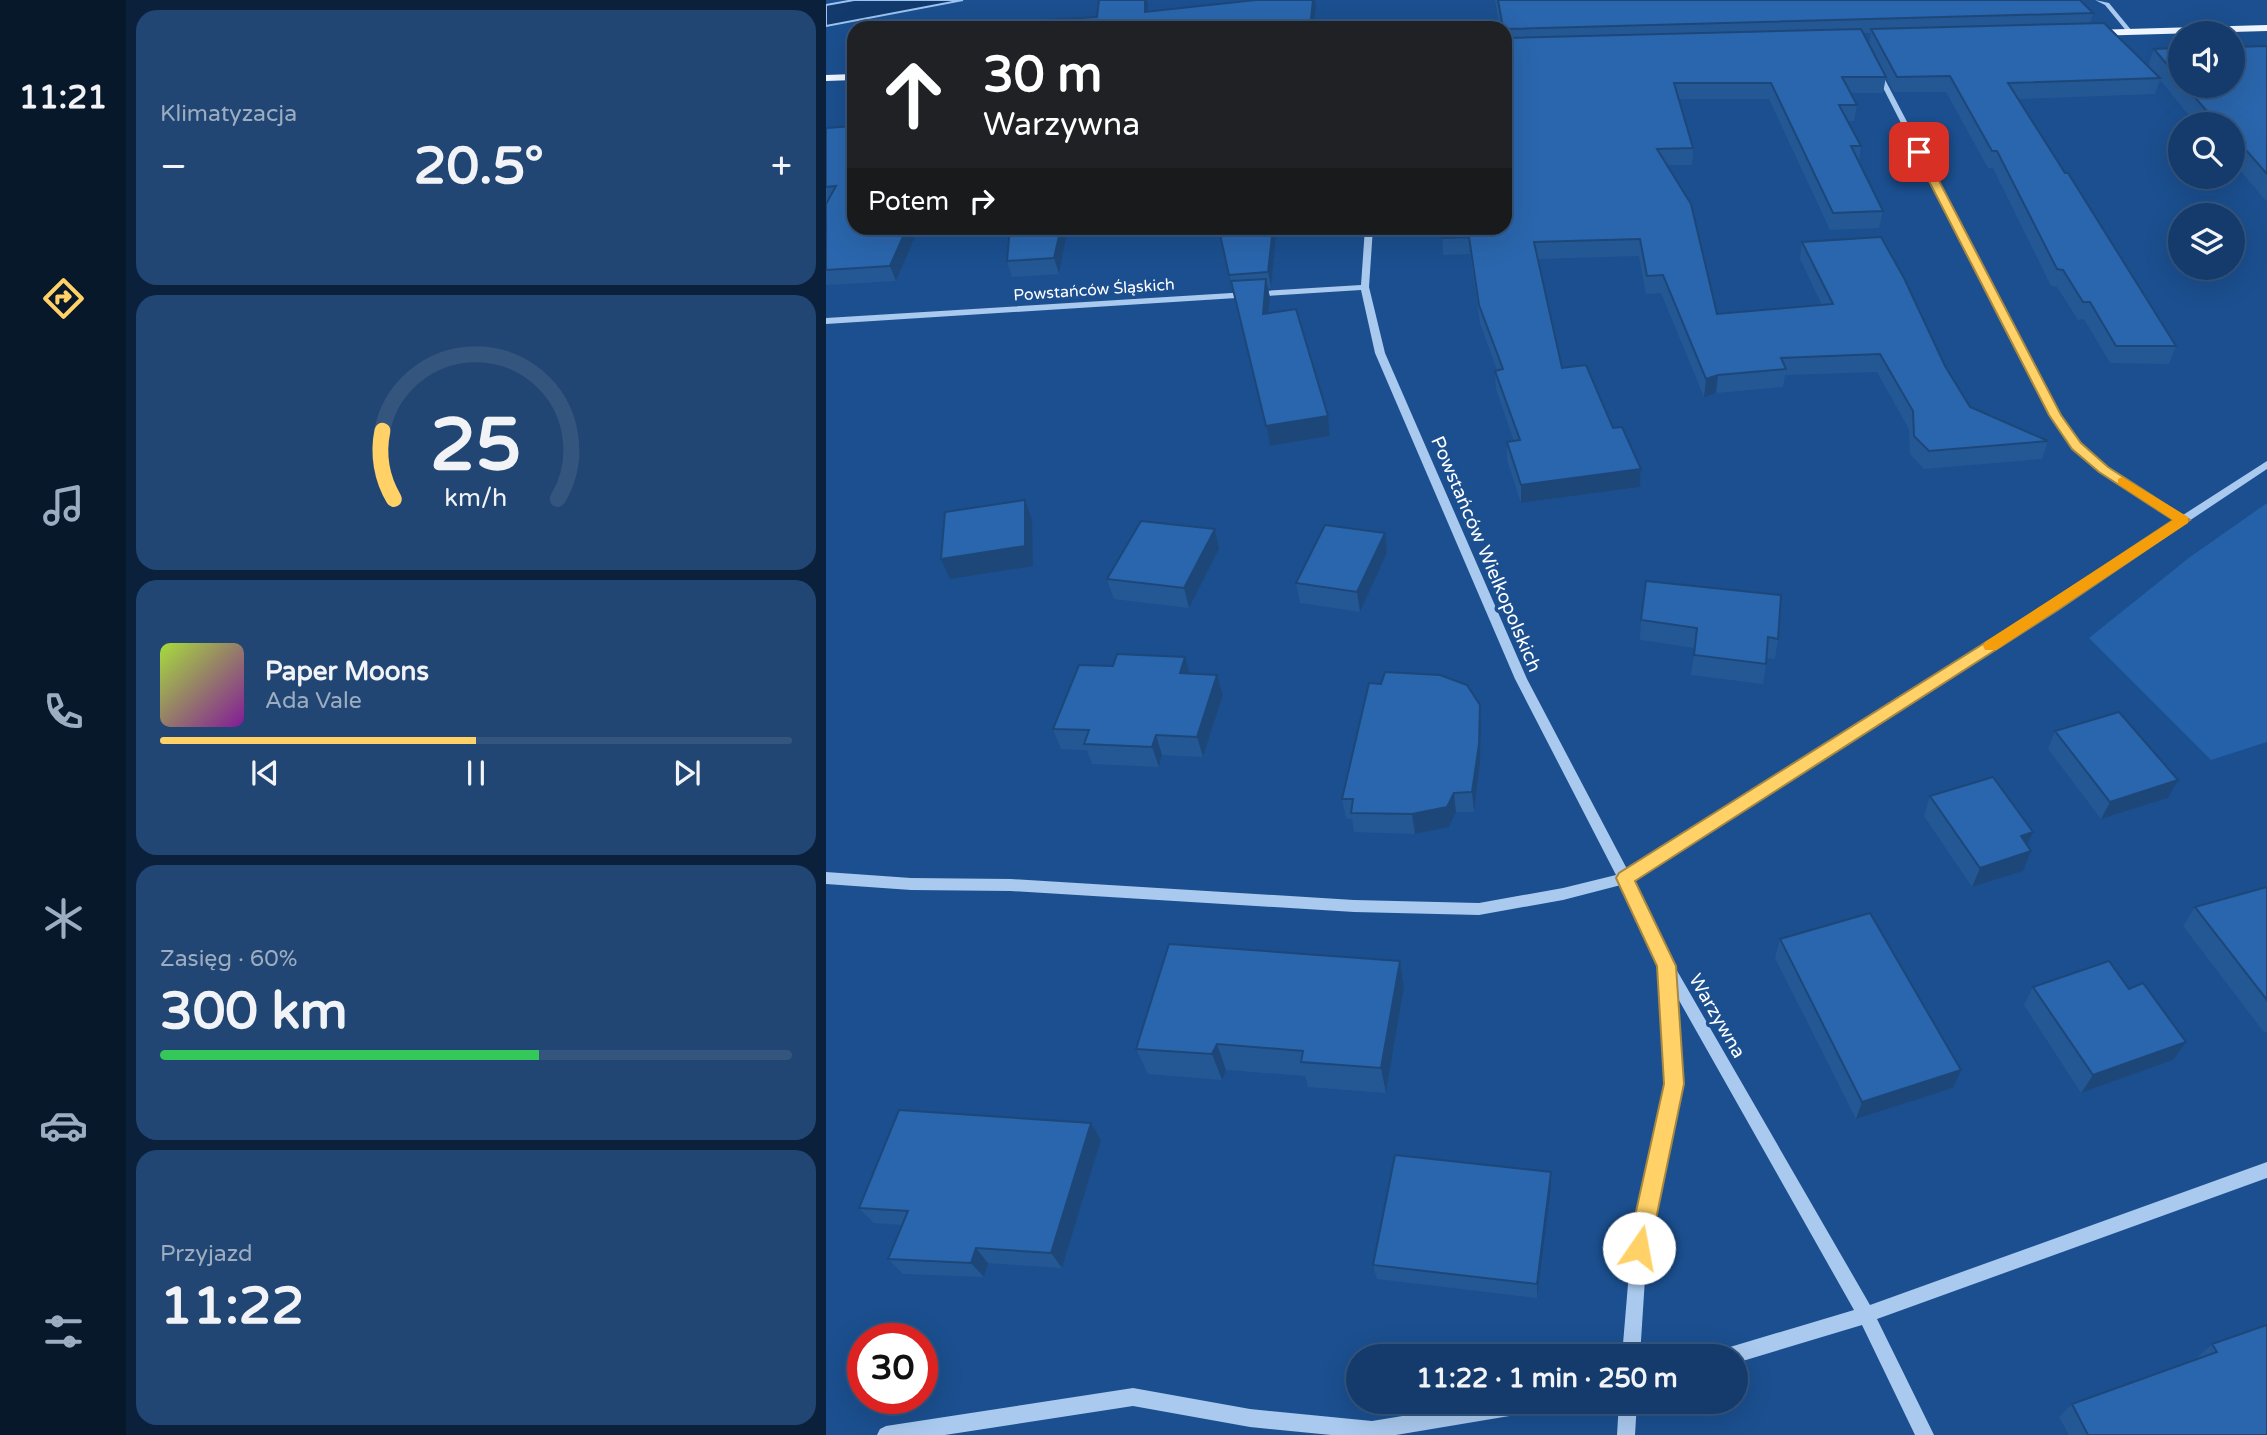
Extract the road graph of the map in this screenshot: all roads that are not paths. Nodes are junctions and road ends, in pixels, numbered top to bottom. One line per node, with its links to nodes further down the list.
1 (2098, 0): 3 (street)
2 (2267, 28): 3 (main road)
3 (2130, 32): 4 (main road)
4 (2076, 33)
5 (1870, 56): 12 (street)
6 (847, 77): 7 (main road)
7 (826, 78)
8 (1368, 235): 9 (street, Powstańców Wielkopolskich)
9 (1365, 287): 10 (street, Powstańców Śląskich); 14 (street, Powstańców Wielkopolskich)
10 (826, 321)
11 (2267, 464): 12 (street)
12 (2183, 520): 14 (street)
13 (826, 878): 14 (street)
14 (1625, 878): 15 (street, Warzywna)
15 (1667, 966): 17 (street, Warzywna); 18 (street)
16 (2267, 1171): 17 (street)
17 (1866, 1315): 19 (street); 24 (street, Warzywna)
18 (1632, 1344)
19 (1748, 1351)
20 (1468, 1414): 22 (street)
21 (1627, 1414): 23 (street)
22 (886, 1435)
23 (1626, 1435)
24 (1925, 1435)

